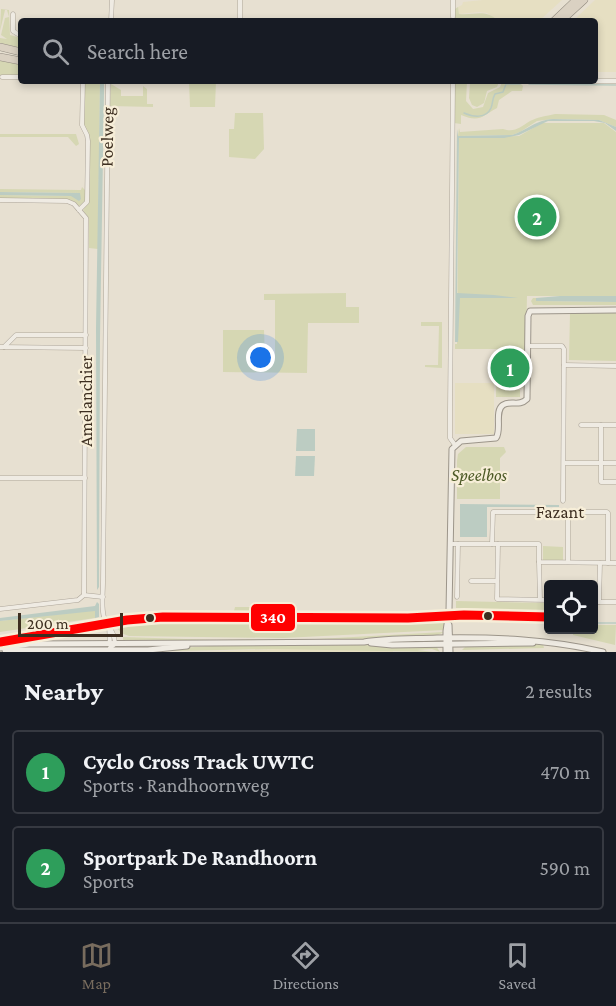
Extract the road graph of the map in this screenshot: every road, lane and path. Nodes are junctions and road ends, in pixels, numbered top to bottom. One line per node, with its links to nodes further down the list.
1 (112, 0): 8 (street)
2 (240, 0): 9 (street)
3 (453, 0): 7 (street)
4 (576, 0): 10 (highway)
5 (584, 0): 11 (highway)
6 (13, 14): 12 (street)
7 (453, 17)
8 (111, 18)
9 (240, 18)
10 (557, 18)
11 (564, 18)
12 (18, 34)
13 (0, 47): 14 (highway)
14 (18, 51)
15 (0, 57): 16 (highway)
16 (18, 60)
17 (2, 77): 18 (street)
18 (18, 77)
19 (598, 81): 20 (street)
20 (616, 81)
21 (83, 84): 25 (street)
22 (108, 84): 57 (street, Poelweg)
23 (453, 84): 36 (street)
24 (0, 200): 25 (street)
25 (79, 210): 27 (street, Amelanchier)
26 (616, 310): 28 (main road)
27 (86, 335): 29 (street); 30 (street, Amelanchier)
28 (528, 346): 31 (street); 36 (main road)
29 (2, 347): 30 (street)
30 (86, 348): 41 (street, Amelanchier)
31 (564, 365): 32 (street); 37 (street)
32 (616, 366)
33 (581, 425): 34 (street)
34 (601, 425): 35 (street); 38 (street)
35 (616, 425)
36 (454, 445): 45 (main road)
37 (564, 463): 38 (street); 43 (street)
38 (601, 463): 39 (street); 42 (street)
39 (616, 463)
40 (0, 478): 41 (street)
41 (85, 478): 56 (street, Amelanchier)
42 (616, 482)
43 (563, 501)
44 (568, 512): 47 (street, Fazant); 49 (street); 51 (street, Fazant)
45 (450, 543): 46 (street); 64 (main road)
46 (458, 544): 47 (street); 58 (street)
47 (495, 544): 48 (street); 54 (street)
48 (539, 562): 49 (street); 59 (street)
49 (568, 562): 50 (street)
50 (600, 563): 51 (street); 55 (street)
51 (608, 563): 52 (street)
52 (616, 563)
53 (471, 581): 54 (street)
54 (497, 581): 59 (street)
55 (598, 582)
56 (84, 595): 57 (street); 63 (street)
57 (103, 597): 65 (street, Poelweg)
58 (457, 597)
59 (540, 599): 60 (street)
60 (544, 599)
61 (598, 602): 62 (street)
62 (616, 602)
63 (0, 609)
64 (448, 641): 65 (main road); 67 (main road); 68 (main road)
65 (111, 647): 66 (main road)
66 (0, 649)
67 (448, 652)
68 (603, 652)

